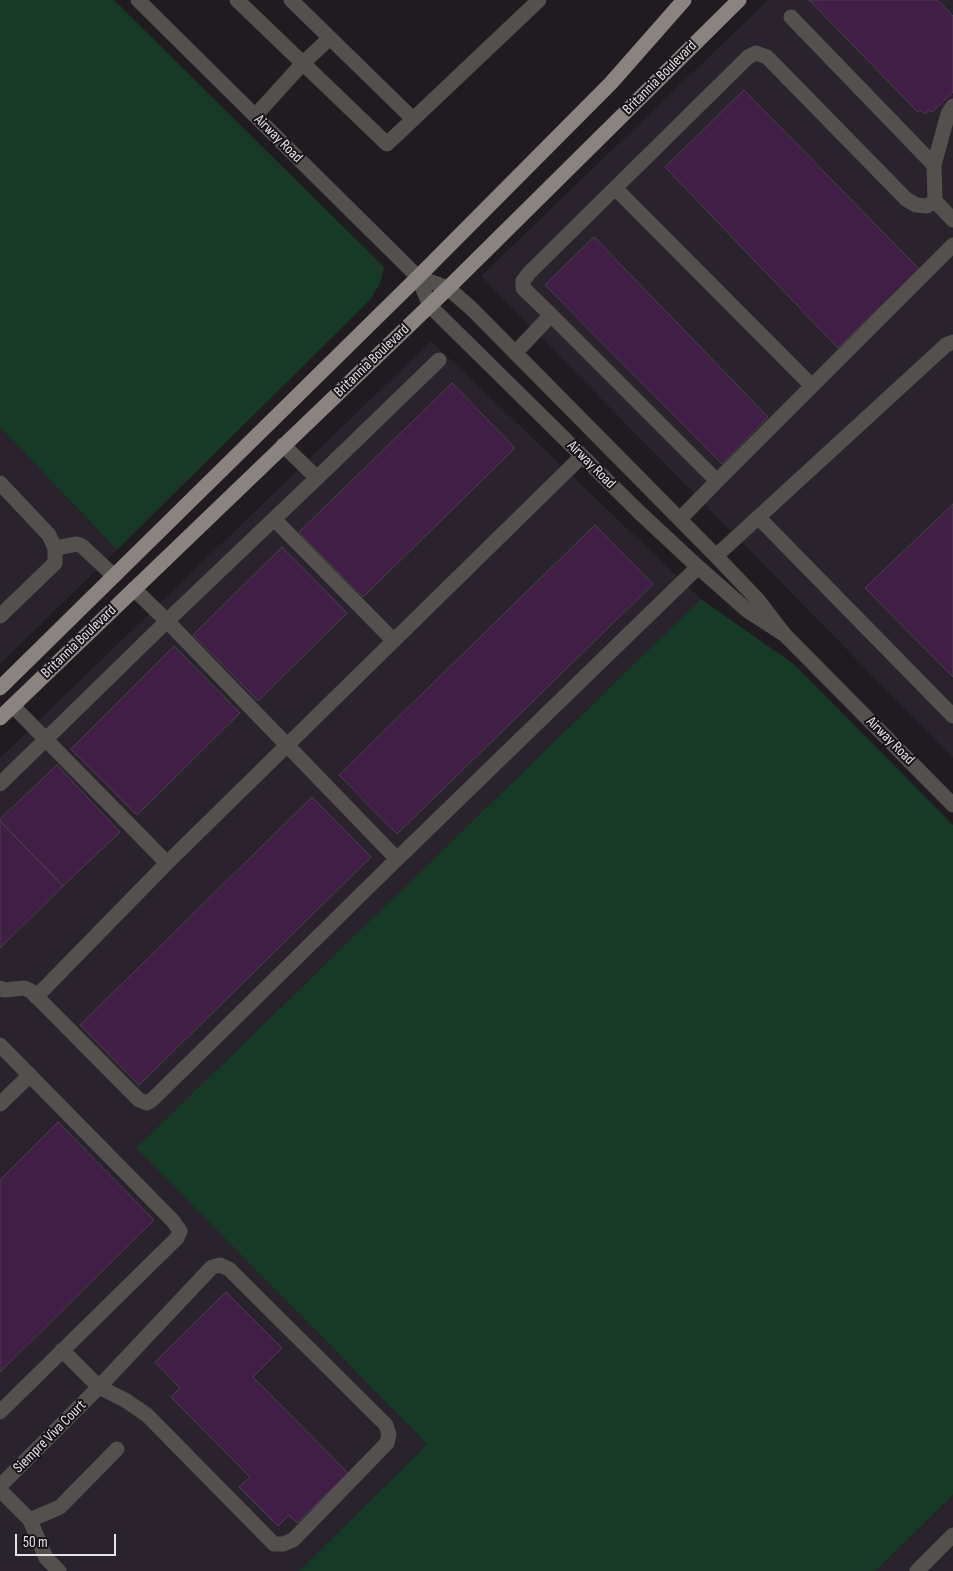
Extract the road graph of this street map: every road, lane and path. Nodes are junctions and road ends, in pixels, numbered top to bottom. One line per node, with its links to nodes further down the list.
1 (138, 0): 11 (street, Airway Road)
2 (237, 0): 9 (street)
3 (291, 0): 8 (street)
4 (539, 0): 12 (street)
5 (684, 0): 18 (main road, Britannia Boulevard)
6 (739, 0): 19 (main road, Britannia Boulevard)
7 (791, 17): 13 (street)
8 (330, 38): 9 (street); 12 (street)
9 (303, 63): 11 (street); 12 (street)
10 (953, 106): 13 (street)
11 (255, 116): 18 (street, Airway Road)
12 (413, 118)
13 (934, 165): 15 (street)
14 (616, 188): 15 (street); 21 (street); 25 (street)
15 (935, 202): 16 (street)
16 (953, 220)
17 (953, 245): 25 (street)
18 (418, 277): 19 (street, Airway Road); 20 (street, Airway Road); 37 (main road, Britannia Boulevard)
19 (448, 288): 20 (main road, Britannia Boulevard); 23 (street, Airway Road)
20 (430, 306): 26 (main road, Britannia Boulevard); 27 (street, Airway Road)
21 (551, 315): 23 (street); 29 (street)
22 (953, 342): 31 (street)
23 (515, 353): 33 (street, Airway Road)
24 (439, 360): 28 (street)
25 (812, 386): 29 (street)
26 (283, 446): 28 (street); 38 (main road, Britannia Boulevard)
27 (582, 456): 36 (street, Airway Road); 42 (street)
28 (317, 478): 32 (street)
29 (717, 481): 33 (street)
30 (0, 483): 34 (street)
31 (758, 517): 35 (street); 45 (street)
32 (274, 519): 40 (street); 42 (street)
33 (680, 519): 35 (street, Airway Road)
34 (55, 548): 37 (street); 39 (street)
35 (716, 556): 41 (street, Airway Road)
36 (698, 567): 41 (street, Airway Road); 51 (street)
37 (114, 576): 43 (main road, Britannia Boulevard)
38 (134, 589): 40 (street); 44 (main road, Britannia Boulevard)
39 (0, 616)
40 (167, 621): 47 (street); 48 (street)
41 (785, 635): 50 (street, Airway Road)
42 (394, 641): 48 (street)
43 (0, 688)
44 (13, 706): 46 (main road, Britannia Boulevard); 47 (street)
45 (953, 716)
46 (0, 718)
47 (46, 740): 49 (street); 52 (street)
48 (288, 746): 51 (street); 52 (street)
49 (0, 784)
50 (953, 805)
51 (397, 859): 54 (street)
52 (167, 863): 54 (street)
53 (0, 988): 54 (street)
54 (36, 997)
55 (0, 1045): 56 (street)
56 (30, 1075): 57 (street); 58 (street)
57 (0, 1104)
58 (62, 1350): 59 (street); 60 (street)
59 (99, 1387): 59 (street, Siempre Viva Court); 62 (street, Siempre Viva Court)
60 (0, 1412)
61 (117, 1449): 63 (street)
62 (0, 1488): 63 (street)
63 (30, 1520): 65 (street)
64 (953, 1535): 66 (street)
65 (59, 1571)
66 (916, 1571)

